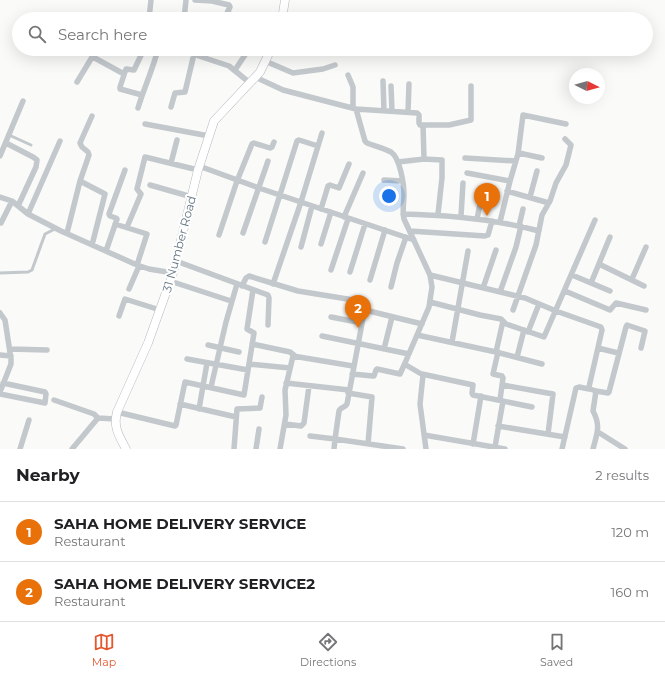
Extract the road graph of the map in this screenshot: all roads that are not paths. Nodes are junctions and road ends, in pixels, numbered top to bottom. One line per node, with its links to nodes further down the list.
1 (151, 0): 5 (street)
2 (186, 0): 6 (street)
3 (195, 0): 7 (street)
4 (285, 0): 8 (main road)
5 (150, 12)
6 (185, 12)
7 (228, 12)
8 (283, 12)
9 (140, 56): 19 (street)
10 (156, 56): 27 (street)
11 (194, 56): 29 (street)
12 (200, 56): 18 (street)
13 (244, 56): 18 (street)
14 (266, 56): 16 (main road, 31 Number Road)
15 (93, 57): 19 (street); 23 (street)
16 (265, 61): 17 (street); 21 (main road, 31 Number Road)
17 (335, 65)
18 (234, 70): 21 (street)
19 (124, 74): 27 (street)
20 (348, 75): 31 (street)
21 (252, 80): 31 (street); 41 (main road, 31 Number Road)
22 (383, 81): 32 (street)
23 (77, 82)
24 (409, 84): 34 (street)
25 (391, 86): 33 (street)
26 (471, 86): 38 (street)
27 (142, 95): 30 (street)
28 (23, 101): 40 (street)
29 (172, 107)
30 (138, 108)
31 (355, 109): 32 (street); 56 (street)
32 (384, 111): 33 (street)
33 (392, 111): 34 (street)
34 (408, 112): 38 (street)
35 (92, 116): 65 (street)
36 (146, 124): 41 (street)
37 (566, 124): 49 (street)
38 (423, 125): 53 (street)
39 (322, 133): 48 (street)
40 (9, 135): 46 (street); 47 (lane)
41 (209, 136): 59 (main road, 31 Number Road)
42 (565, 139): 80 (street)
43 (177, 140): 57 (street)
44 (60, 141): 86 (street)
45 (274, 142): 66 (street)
46 (6, 143): 50 (street); 81 (street)
47 (31, 144)
48 (318, 146): 74 (street); 79 (street)
49 (519, 153): 52 (street); 55 (street)
50 (0, 156)
51 (465, 158): 55 (street)
52 (542, 158)
53 (424, 159): 56 (street); 88 (street)
54 (268, 161): 71 (street)
55 (516, 161): 68 (street)
56 (398, 162): 67 (street)
57 (171, 164): 59 (street); 99 (street)
58 (349, 164): 83 (street)
59 (199, 168): 66 (street); 76 (main road, 31 Number Road)
60 (125, 170): 96 (street)
61 (537, 171): 77 (street)
62 (363, 173): 90 (street)
63 (467, 173): 68 (street)
64 (384, 180): 67 (street)
65 (80, 181): 104 (street); 112 (street)
66 (237, 181): 71 (street); 106 (street)
67 (402, 181): 87 (street)
68 (510, 181): 73 (street)
69 (463, 183): 89 (street)
70 (150, 184): 76 (street)
71 (259, 188): 74 (street); 105 (street)
72 (483, 189): 91 (street)
73 (507, 191): 77 (street); 94 (street)
74 (280, 195): 79 (street); 110 (street)
75 (0, 197): 78 (street)
76 (192, 197): 118 (main road, 31 Number Road)
77 (530, 197): 80 (street)
78 (12, 201): 81 (street); 95 (street)
79 (301, 202): 82 (street); 130 (street)
80 (549, 203): 103 (street)
81 (18, 206): 86 (street)
82 (312, 206): 83 (street); 113 (street)
83 (321, 209): 85 (street)
84 (523, 209): 98 (street)
85 (331, 212): 90 (street); 111 (street)
86 (28, 214): 100 (street)
87 (403, 214): 88 (street); 102 (street)
88 (438, 214): 89 (street)
89 (461, 216): 91 (street)
90 (346, 218): 97 (street); 121 (street)
91 (477, 218): 93 (street)
92 (595, 220): 125 (street)
93 (492, 221): 94 (street); 102 (street)
94 (500, 222): 98 (street)
95 (1, 223)
96 (115, 224): 99 (street); 116 (street)
97 (365, 224): 101 (street); 122 (street)
98 (520, 226): 103 (street); 140 (street)
99 (127, 227): 120 (street)
100 (57, 229): 104 (street); 123 (lane)
101 (385, 230): 107 (street); 128 (street)
102 (410, 231): 109 (street)
103 (539, 231): 141 (street)
104 (66, 233): 112 (street)
105 (243, 233)
106 (219, 235)
107 (406, 237): 109 (street); 134 (street)
108 (610, 237): 119 (street)
109 (414, 240): 124 (street)
110 (265, 242)
111 (321, 244)
112 (92, 245): 116 (street)
113 (302, 247)
114 (646, 247): 127 (street)
115 (496, 250): 135 (street)
116 (106, 251): 120 (street)
117 (468, 252): 131 (street)
118 (176, 261): 126 (main road, 31 Number Road); 132 (street)
119 (599, 264): 127 (street); 129 (street)
120 (138, 265): 126 (street); 136 (street)
121 (331, 270)
122 (350, 272)
123 (0, 273)
124 (430, 275): 131 (street); 143 (street)
125 (572, 275): 129 (street); 138 (street)
126 (171, 277): 142 (street); 145 (main road, 31 Number Road)
127 (632, 279): 133 (street)
128 (370, 280)
129 (591, 283): 139 (street)
130 (273, 284): 132 (street); 146 (street)
131 (463, 284): 135 (street); 147 (street)
132 (239, 285): 137 (street); 142 (street)
133 (644, 286)
134 (391, 287)
135 (483, 288): 140 (street)
136 (129, 289)
137 (253, 290): 158 (street); 164 (street)
138 (565, 291): 149 (street); 150 (street)
139 (610, 291)
140 (500, 292): 141 (street)
141 (518, 296): 144 (street); 148 (street)
142 (231, 301): 166 (street)
143 (430, 302): 147 (street); 157 (street)
144 (539, 304): 150 (street); 159 (street)
145 (160, 310): 152 (street); 208 (main road, 31 Number Road)
146 (365, 310): 154 (street); 156 (street)
147 (459, 310): 155 (street); 162 (street)
148 (513, 310)
149 (646, 310)
150 (556, 311): 159 (street); 167 (street)
151 (0, 313): 169 (street)
152 (119, 316)
153 (331, 317): 156 (street)
154 (392, 317): 157 (street); 170 (street)
155 (503, 321): 159 (street); 173 (street)
156 (362, 323): 163 (street)
157 (422, 324): 160 (street)
158 (268, 325)
159 (526, 331): 179 (street)
160 (417, 335): 162 (street); 175 (street)
161 (322, 336): 163 (street)
162 (452, 342): 173 (street)
163 (358, 343): 170 (street); 185 (street)
164 (252, 344): 178 (street); 186 (street)
165 (208, 345): 166 (street)
166 (220, 348): 172 (street); 184 (street)
167 (598, 348): 174 (street); 197 (street)
168 (641, 348): 174 (street)
169 (10, 349): 171 (street); 177 (street)
170 (384, 349): 175 (street)
171 (47, 350)
172 (239, 352)
173 (497, 352): 179 (street); 194 (street)
174 (618, 353): 199 (street)
175 (409, 354): 182 (street)
176 (0, 355): 177 (street)
177 (11, 356): 190 (street)
178 (295, 356): 185 (street); 187 (street)
179 (517, 357): 183 (street)
180 (187, 360): 181 (street)
181 (207, 363): 184 (street); 193 (street)
182 (405, 363): 188 (street); 189 (street)
183 (542, 364)
184 (216, 365): 186 (street); 196 (street)
185 (353, 366): 188 (street)
186 (249, 367): 187 (street); 196 (street)
187 (290, 368): 192 (street)
188 (352, 374): 198 (street)
189 (422, 374): 201 (street); 217 (street)
190 (3, 376): 191 (street)
191 (3, 383): 200 (street); 200 (street)
192 (286, 383): 195 (street); 212 (street)
193 (203, 385): 196 (street); 205 (street); 207 (street)
194 (502, 385): 204 (street); 216 (street)
195 (308, 386): 198 (street); 212 (street)
196 (211, 387)
197 (590, 389): 199 (street); 219 (street)
198 (349, 392): 220 (street); 221 (street)
199 (596, 392): 215 (street)
200 (0, 393)
201 (481, 396): 204 (street); 222 (street)
202 (262, 397): 210 (street)
203 (54, 400): 209 (street)
204 (501, 400): 206 (street); 213 (street)
205 (180, 404): 207 (street); 208 (street)
206 (532, 407)
207 (199, 409): 210 (street)
208 (116, 416): 209 (street); 227 (main road)
209 (98, 418): 226 (street)
210 (236, 418): 228 (street)
211 (29, 420): 225 (street)
212 (285, 424): 230 (street)
213 (498, 426): 216 (street); 223 (street)
214 (259, 429): 229 (street)
215 (598, 432): 236 (street); 237 (street)
216 (548, 434): 219 (street)
217 (424, 435): 222 (street); 233 (street)
218 (310, 436): 220 (street)
219 (565, 437): 235 (street)
220 (335, 439): 221 (street); 231 (street)
221 (368, 444): 224 (street)
222 (473, 444): 223 (street)
223 (495, 447): 234 (street)
224 (390, 448): 232 (street)
225 (20, 449)
226 (73, 449)
227 (126, 449)
228 (234, 449)
229 (256, 449)
230 (280, 449)
231 (334, 449)
232 (403, 449)
233 (426, 449)
234 (505, 449)
235 (562, 449)
236 (593, 449)
237 (625, 449)

